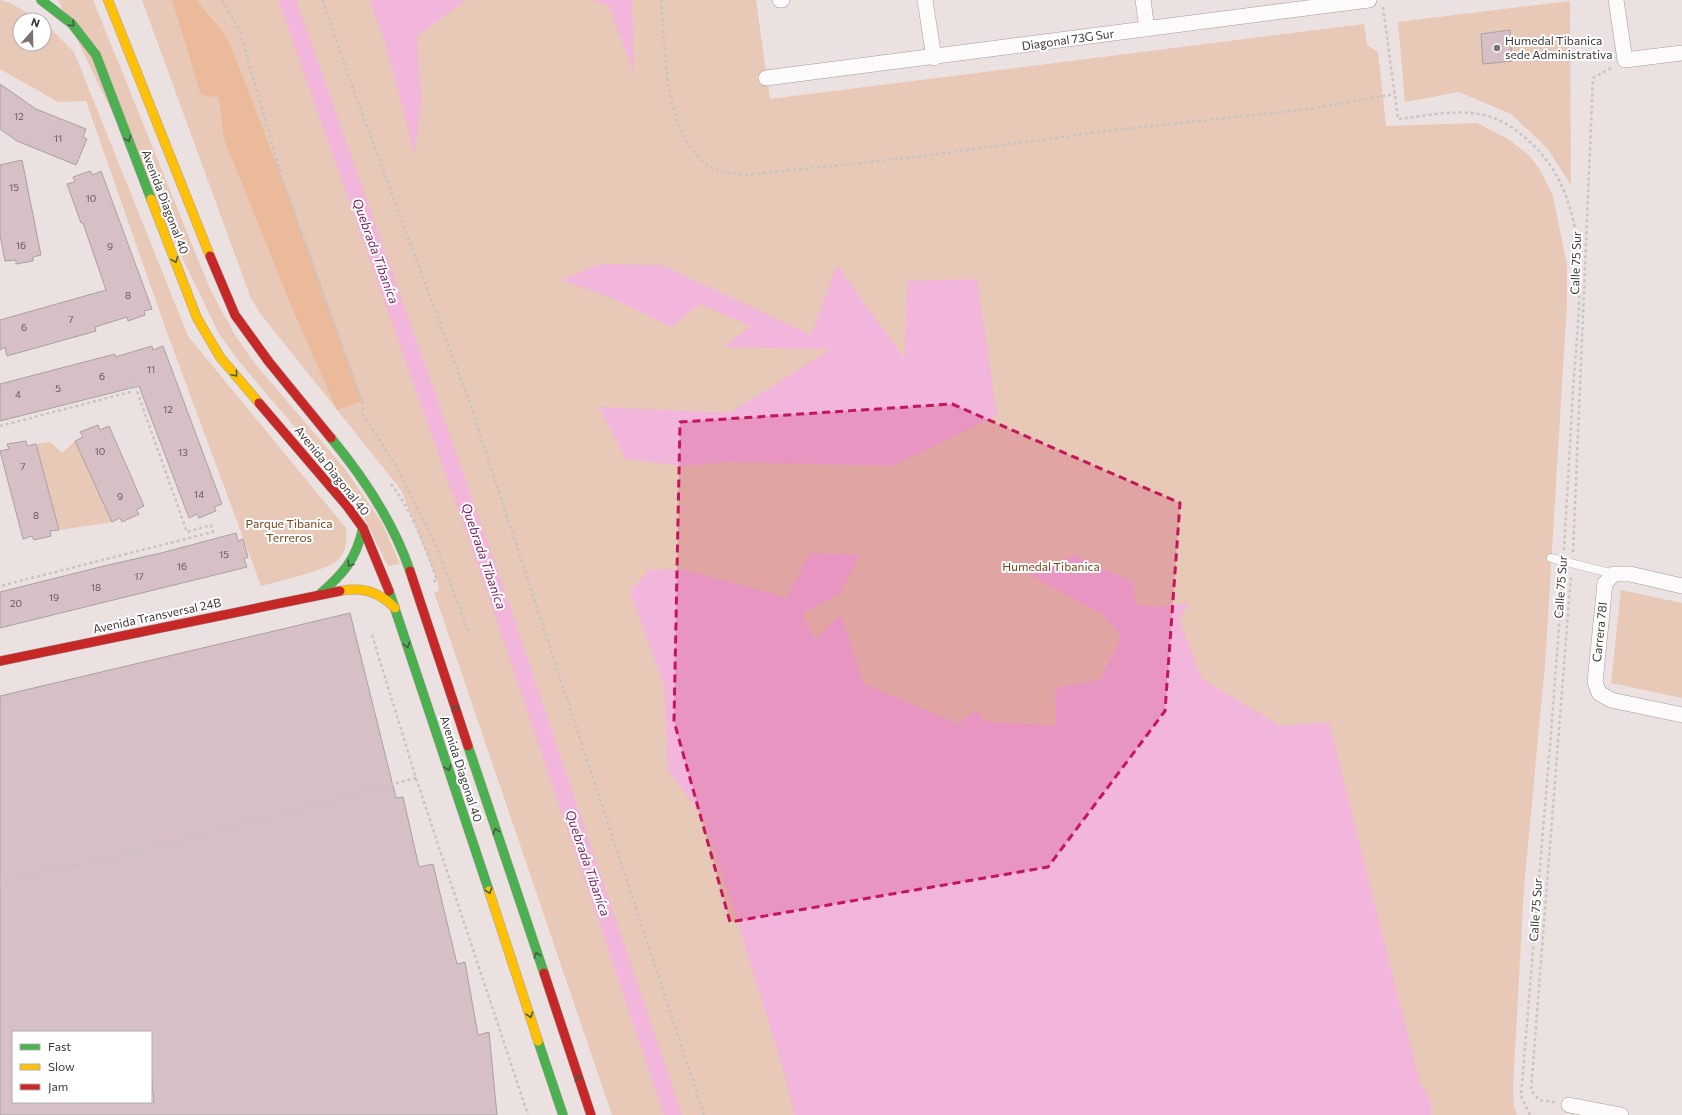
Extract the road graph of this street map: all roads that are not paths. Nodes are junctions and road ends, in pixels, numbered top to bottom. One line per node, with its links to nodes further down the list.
1 (41, 0): 11 (main road, Avenida Diagonal 40, one-way to 11)
2 (108, 0): 21 (main road, Avenida Diagonal 40, one-way to 2)
3 (925, 0): 9 (street)
4 (1143, 0): 7 (street)
5 (1369, 0): 7 (street, Diagonal 73G Sur)
6 (1616, 0): 8 (street)
7 (1147, 30): 9 (street, Diagonal 73G Sur)
8 (1682, 53)
9 (934, 58): 10 (street, Diagonal 73G Sur)
10 (766, 78)
11 (363, 528): 15 (main road, Avenida Transversal 24B, one-way to 15); 16 (main road, Avenida Diagonal 40)
12 (1551, 558): 13 (lane)
13 (1614, 574): 14 (street); 18 (street, Carrera 78I)
14 (1682, 586)
15 (319, 595): 16 (main road, Avenida Transversal 24B); 17 (main road, Avenida Transversal 24B)
16 (395, 608): 20 (main road, Avenida Diagonal 40, one-way to 20)
17 (0, 661)
18 (1682, 715)
19 (1569, 1105): 22 (street)
20 (563, 1115)
21 (591, 1115)
22 (1621, 1115)

